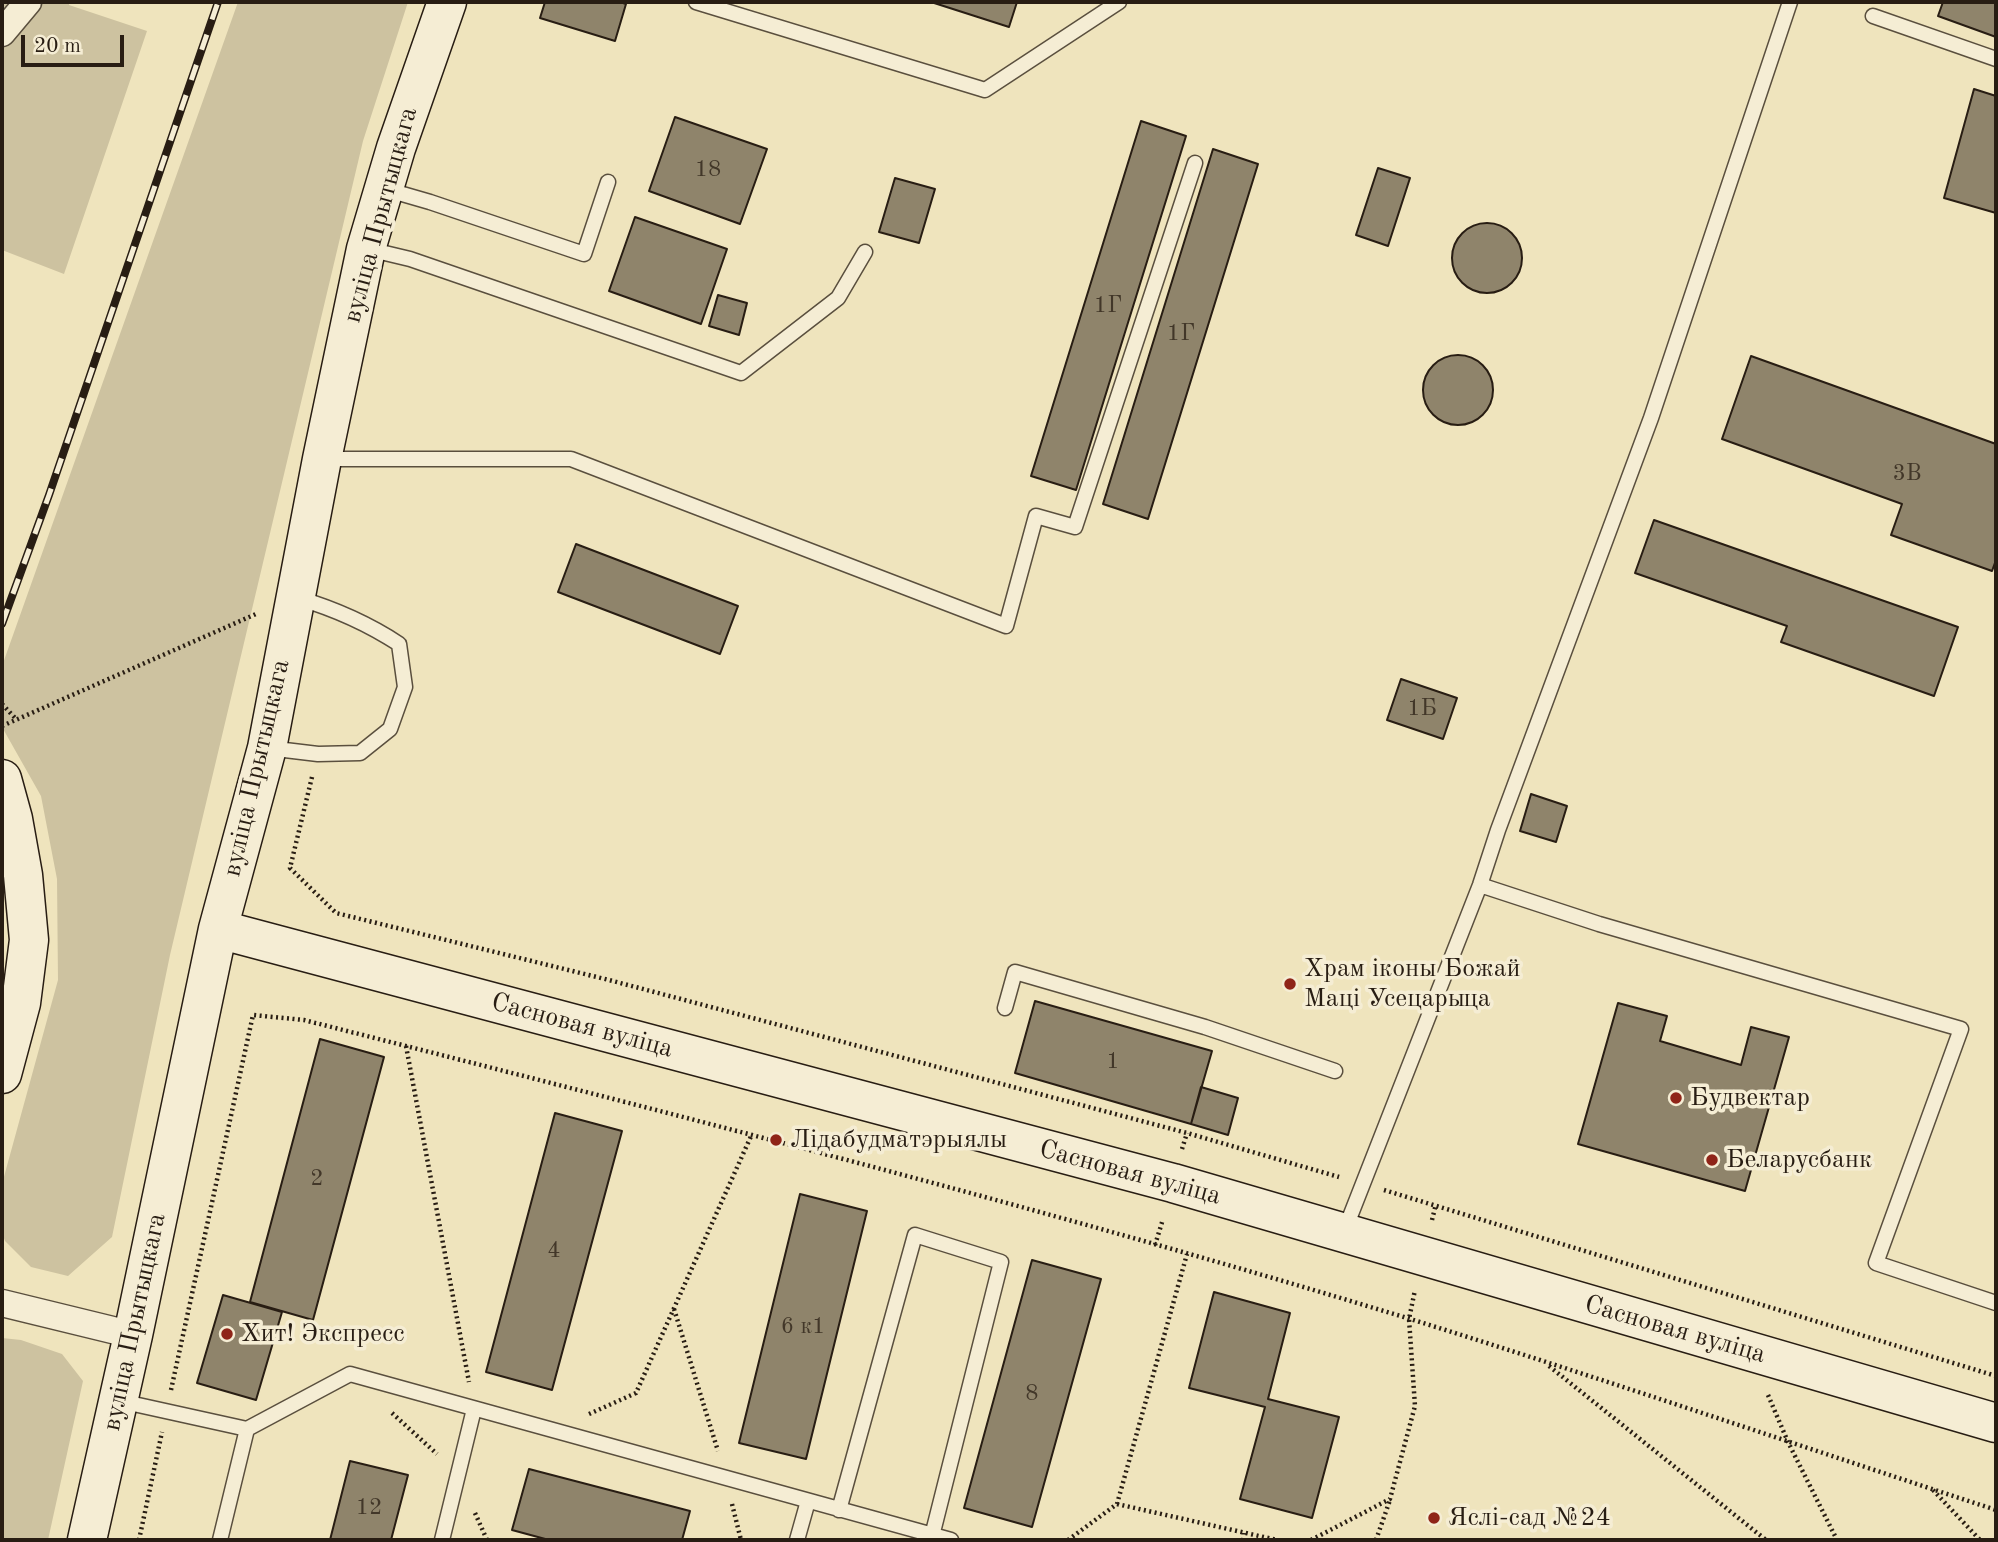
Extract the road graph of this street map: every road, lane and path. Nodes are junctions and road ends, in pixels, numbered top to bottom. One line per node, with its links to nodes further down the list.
1 (28, 2): 7 (street)
2 (447, 2): 11 (street, вуліца Прытыцкага)
3 (696, 2): 4 (lane)
4 (1119, 2)
5 (1790, 2): 22 (lane)
6 (1873, 16): 8 (lane)
7 (2, 33)
8 (1996, 59)
9 (1195, 163): 14 (lane)
10 (608, 182): 11 (lane)
11 (384, 189): 12 (street, вуліца Прытыцкага)
12 (366, 249): 13 (lane); 14 (street, вуліца Прытыцкага)
13 (865, 252)
14 (322, 458): 15 (street, вуліца Прытыцкага)
15 (296, 597): 17 (path); 19 (street, вуліца Прытыцкага); 20 (lane)
16 (2, 704): 17 (path)
17 (16, 719): 18 (path)
18 (2, 726)
19 (267, 748): 20 (lane); 23 (street, вуліца Прытыцкага)
20 (318, 754): 29 (path)
21 (2, 779): 27 (street)
22 (1480, 885): 29 (lane); 33 (lane)
23 (218, 929): 30 (street, Сасновая вуліца); 36 (street, вуліца Прытыцкага)
24 (1005, 1008): 26 (lane)
25 (406, 1046): 28 (path); 42 (path); 43 (path)
26 (1335, 1071)
27 (2, 1074)
28 (752, 1134): 31 (path); 34 (path)
29 (1363, 1184): 30 (lane); 40 (path)
30 (1343, 1233): 37 (street, Сасновая вуліца)
31 (1187, 1254): 35 (path); 53 (path)
32 (2, 1303): 36 (street)
33 (1996, 1303)
34 (674, 1308): 46 (path); 49 (path)
35 (1409, 1319): 38 (path); 51 (path)
36 (133, 1335): 41 (street, вуліца Прытыцкага)
37 (1751, 1352): 44 (street, Сасновая вуліца); 47 (path)
38 (1546, 1363): 47 (path); 71 (path)
39 (350, 1374): 42 (lane); 45 (lane); 48 (path)
40 (1996, 1376)
41 (118, 1401): 43 (lane); 58 (street, вуліца Прытыцкага)
42 (474, 1409): 46 (lane); 48 (lane)
43 (166, 1411): 45 (lane); 59 (path)
44 (1996, 1423)
45 (247, 1429): 60 (lane)
46 (553, 1431): 49 (lane)
47 (1787, 1442): 50 (path); 72 (path)
48 (458, 1474): 61 (lane); 62 (path)
49 (726, 1479): 52 (lane); 63 (path)
50 (1932, 1489): 55 (path); 73 (path)
51 (1390, 1499): 69 (path); 70 (path)
52 (808, 1502): 54 (lane); 64 (lane)
53 (1117, 1504): 56 (path); 66 (path)
54 (839, 1510): 57 (lane); 57 (lane)
55 (1996, 1510)
56 (1244, 1533): 67 (path); 68 (path)
57 (932, 1536): 65 (lane)
58 (86, 1540)
59 (139, 1540)
60 (220, 1540)
61 (442, 1540)
62 (487, 1540)
63 (741, 1540)
64 (797, 1540)
65 (951, 1540)
66 (1068, 1540)
67 (1243, 1540)
68 (1277, 1540)
69 (1311, 1540)
70 (1376, 1540)
71 (1766, 1540)
72 (1837, 1540)
73 (1980, 1540)

